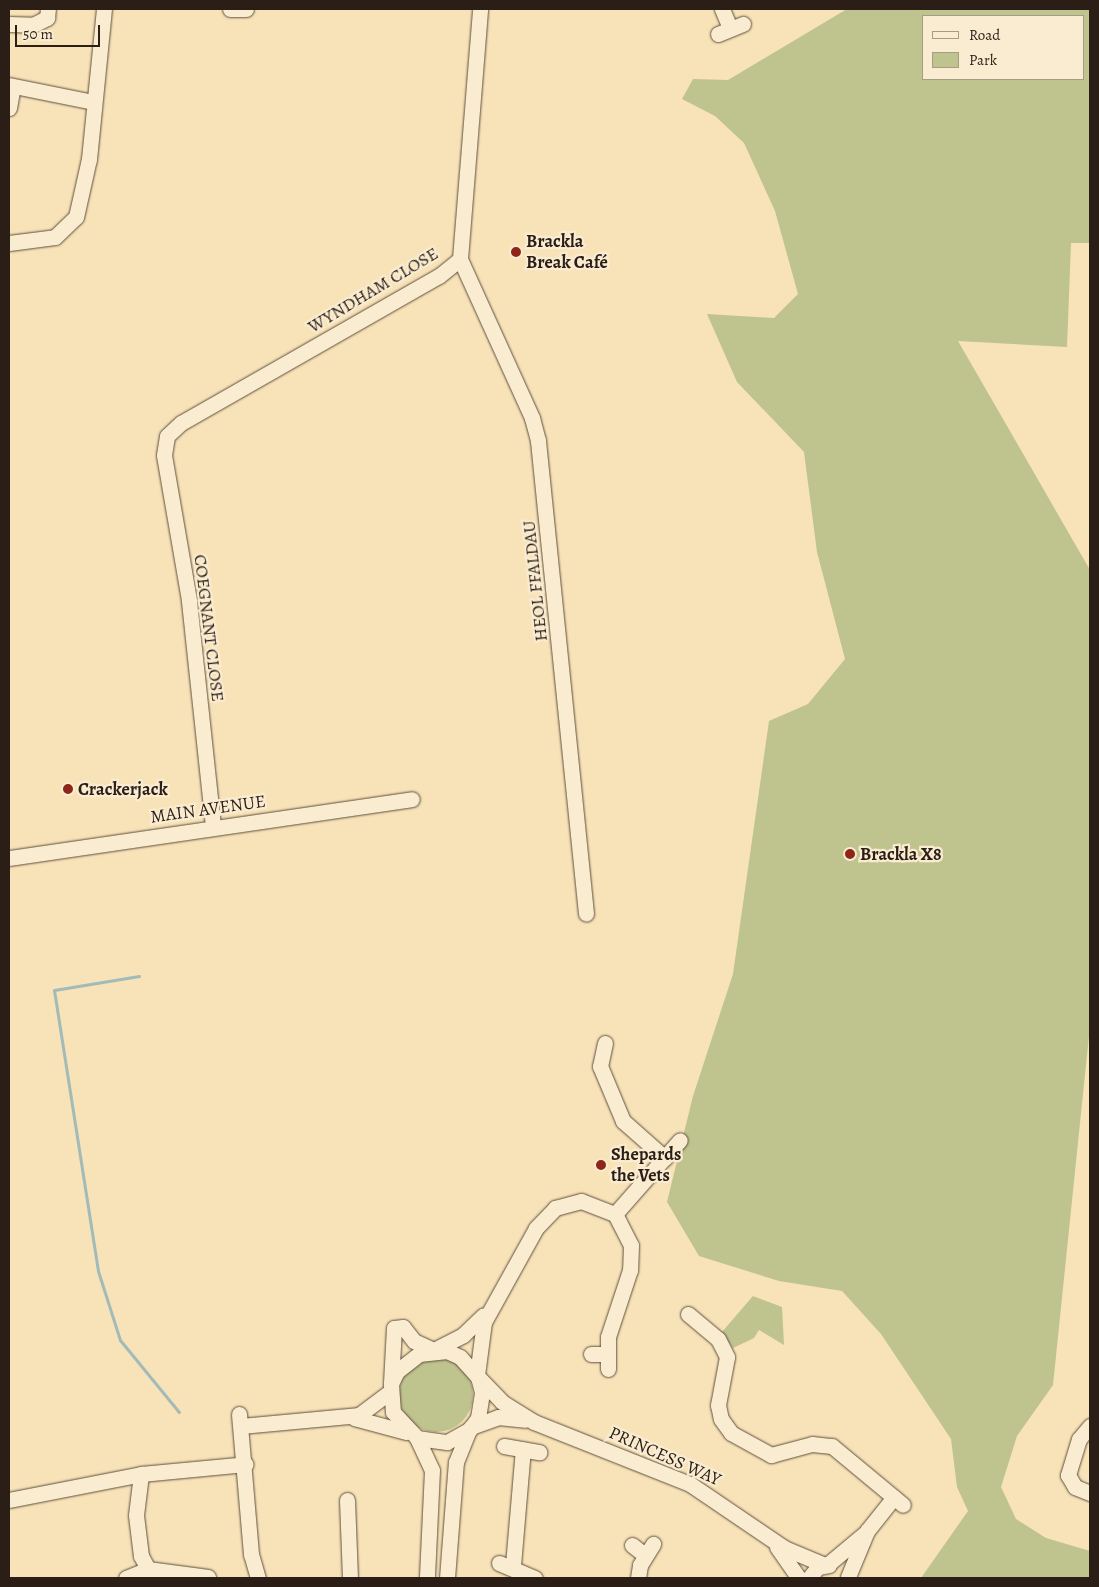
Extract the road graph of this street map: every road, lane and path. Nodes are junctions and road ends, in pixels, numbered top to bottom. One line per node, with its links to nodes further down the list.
1 (48, 9): 7 (street)
2 (104, 9): 10 (street)
3 (230, 9): 4 (street)
4 (246, 9)
5 (480, 9): 13 (street, WYNDHAM CLOSE)
6 (722, 9): 8 (street)
7 (9, 24)
8 (731, 29)
9 (11, 85): 10 (street); 11 (street)
10 (93, 102): 12 (street)
11 (9, 108)
12 (9, 243)
13 (460, 259): 14 (street, WYNDHAM CLOSE); 18 (street, HEOL FFALDAU)
14 (167, 436): 16 (street, COEGNANT CLOSE)
15 (412, 799): 16 (street, MAIN AVENUE)
16 (213, 826): 17 (street, MAIN AVENUE)
17 (9, 858)
18 (586, 914)
19 (605, 1043): 21 (street)
20 (680, 1140): 21 (street)
21 (665, 1158): 22 (street)
22 (615, 1214): 23 (street); 27 (street)
23 (489, 1309): 25 (street); 29 (street)
24 (691, 1322): 44 (street)
25 (433, 1350): 29 (street, PRINCESS WAY); 30 (street); 30 (street, PRINCESS WAY)
26 (591, 1354): 27 (street)
27 (608, 1354): 28 (street)
28 (608, 1369)
29 (478, 1376): 32 (street, PRINCESS WAY); 34 (street)
30 (391, 1388): 31 (street); 35 (street)
31 (349, 1418): 35 (street, PRINCESS WAY); 39 (street)
32 (534, 1422): 34 (street, PRINCESS WAY); 45 (street, PRINCESS WAY)
33 (1090, 1426): 41 (street)
34 (470, 1428): 35 (street, PRINCESS WAY); 54 (street)
35 (412, 1435): 53 (street)
36 (504, 1446): 37 (street)
37 (522, 1449): 38 (street); 55 (street)
38 (539, 1452)
39 (246, 1464): 40 (street); 51 (street)
40 (140, 1474): 42 (street); 48 (street)
41 (1090, 1494)
42 (9, 1500)
43 (347, 1500): 52 (street)
44 (867, 1531): 47 (street); 59 (street)
45 (772, 1540): 47 (street, PRINCESS WAY); 57 (street, PRINCESS WAY)
46 (632, 1545): 56 (street)
47 (826, 1565): 58 (street); 59 (street, PRINCESS WAY)
48 (148, 1570): 49 (street); 50 (street)
49 (208, 1577)
50 (126, 1578)
51 (258, 1578)
52 (350, 1578)
53 (427, 1578)
54 (446, 1578)
55 (535, 1578)
56 (638, 1578)
57 (799, 1578)
58 (809, 1578)
59 (848, 1578)

